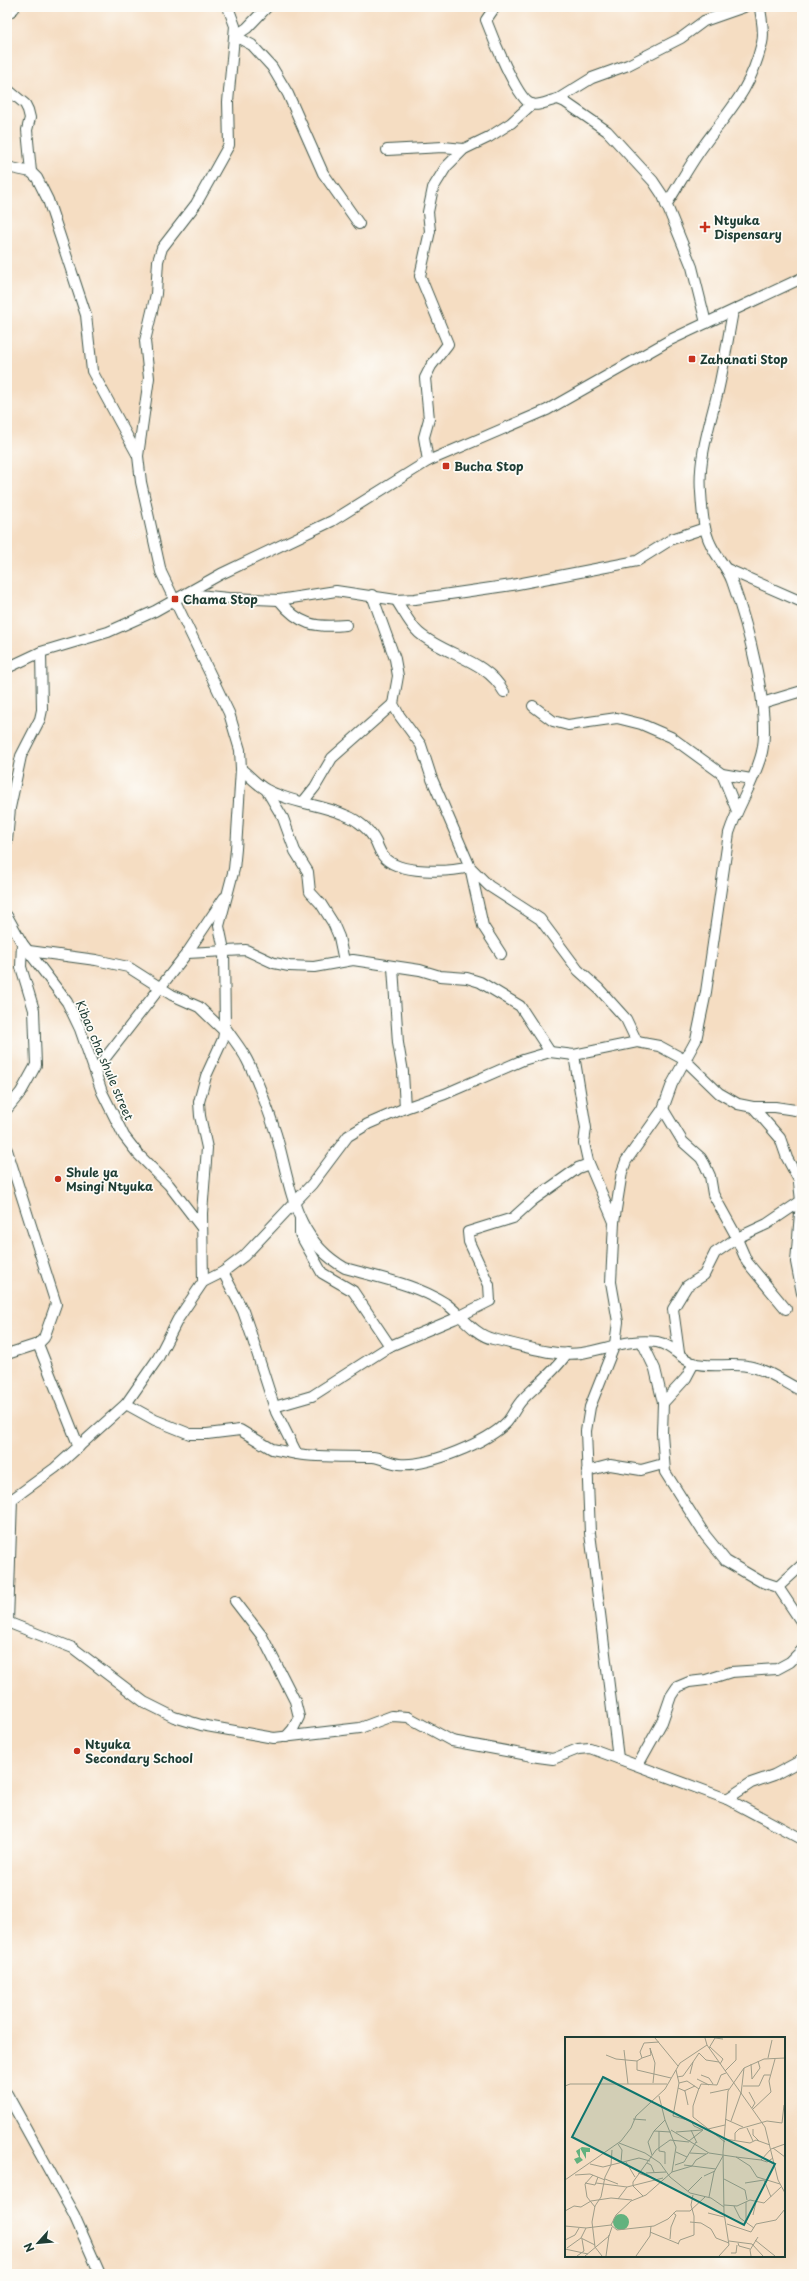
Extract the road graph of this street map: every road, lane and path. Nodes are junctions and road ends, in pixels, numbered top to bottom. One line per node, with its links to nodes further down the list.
1 (12, 7): 7 (street)
2 (228, 7): 8 (street)
3 (267, 7): 8 (street)
4 (495, 7): 11 (street)
5 (744, 7): 10 (street)
6 (760, 7): 16 (street)
7 (7, 11)
8 (235, 36): 17 (street); 21 (street)
9 (7, 89): 15 (street)
10 (558, 99): 11 (street); 16 (street)
11 (532, 104): 12 (street)
12 (464, 149): 13 (street); 22 (street)
13 (387, 150)
14 (7, 167): 15 (street)
15 (31, 172): 21 (street)
16 (666, 205): 20 (street)
17 (359, 224)
18 (802, 278): 19 (street)
19 (733, 311): 20 (street); 23 (street)
20 (706, 323): 22 (street)
21 (138, 456): 29 (street)
22 (428, 461): 25 (street)
23 (705, 528): 24 (street); 28 (street)
24 (727, 569): 30 (street); 36 (street)
25 (188, 594): 27 (street); 29 (street)
26 (372, 596): 27 (street); 28 (street); 37 (street)
27 (279, 600): 31 (street)
28 (396, 600): 35 (street)
29 (176, 601): 32 (street); 39 (street)
30 (802, 602)
31 (346, 625)
32 (41, 652): 33 (street); 45 (street)
33 (8, 665)
34 (802, 691): 36 (street)
35 (504, 692)
36 (762, 702): 41 (street)
37 (393, 704): 43 (street); 46 (street)
38 (533, 706): 40 (street)
39 (241, 769): 42 (street); 47 (street)
40 (722, 774): 41 (street); 44 (street)
41 (752, 779): 44 (street)
42 (267, 790): 43 (street); 54 (street)
43 (303, 802): 46 (street)
44 (737, 811): 61 (street)
45 (7, 841)
46 (470, 867): 53 (street); 58 (street)
47 (229, 890): 50 (street); 52 (street)
48 (7, 916): 49 (street, Kibao cha shule street)
49 (22, 943): 51 (street, Kibao cha shule street); 65 (street)
50 (224, 950): 52 (street); 54 (street); 57 (street)
51 (29, 951): 56 (street); 62 (street, Kibao cha shule street)
52 (188, 953): 56 (street)
53 (501, 954)
54 (344, 961): 55 (street)
55 (393, 967): 59 (street); 64 (street)
56 (161, 986): 57 (street); 62 (street)
57 (225, 1029): 72 (street); 75 (street)
58 (637, 1042): 60 (street); 61 (street)
59 (550, 1052): 60 (street); 64 (street)
60 (574, 1055): 69 (street)
61 (685, 1060): 63 (street); 66 (street)
62 (95, 1071): 75 (street, Kibao cha shule street)
63 (752, 1107): 67 (street); 70 (street)
64 (405, 1108): 72 (street)
65 (7, 1109)
66 (663, 1109): 74 (street); 76 (street)
67 (802, 1111)
68 (7, 1150): 83 (street)
69 (589, 1164): 74 (street); 81 (street)
70 (801, 1185): 71 (street)
71 (801, 1201): 76 (street); 79 (street)
72 (294, 1205): 73 (street); 77 (street)
73 (300, 1218): 81 (street); 85 (street)
74 (614, 1222): 84 (street)
75 (202, 1228): 78 (street)
76 (737, 1238): 80 (street); 87 (street)
77 (223, 1272): 78 (street); 93 (street)
78 (203, 1282): 92 (street)
79 (802, 1292)
80 (786, 1309)
81 (460, 1315): 85 (street); 86 (street)
82 (642, 1342): 84 (street); 87 (street); 91 (street)
83 (38, 1344): 88 (street); 94 (street)
84 (615, 1344): 86 (street); 97 (street)
85 (390, 1346): 93 (street)
86 (566, 1353): 95 (street)
87 (679, 1353): 89 (street)
88 (7, 1354)
89 (694, 1363): 90 (street); 91 (street)
90 (802, 1391)
91 (664, 1403): 96 (street)
92 (126, 1404): 94 (street); 95 (street)
93 (274, 1407): 95 (street)
94 (79, 1447): 98 (street)
95 (298, 1454)
96 (663, 1464): 97 (street); 100 (street)
97 (588, 1471): 106 (street)
98 (10, 1500): 102 (street)
99 (802, 1565): 100 (street)
100 (778, 1587): 103 (street)
101 (235, 1600): 105 (street)
102 (8, 1622): 105 (street)
103 (802, 1623)
104 (802, 1650): 108 (street)
105 (286, 1737): 106 (street)
106 (618, 1758): 108 (street)
107 (802, 1760): 109 (street)
108 (638, 1765): 109 (street)
109 (728, 1799): 110 (street)
110 (802, 1839)
111 (7, 2094): 112 (street)
112 (100, 2274)

